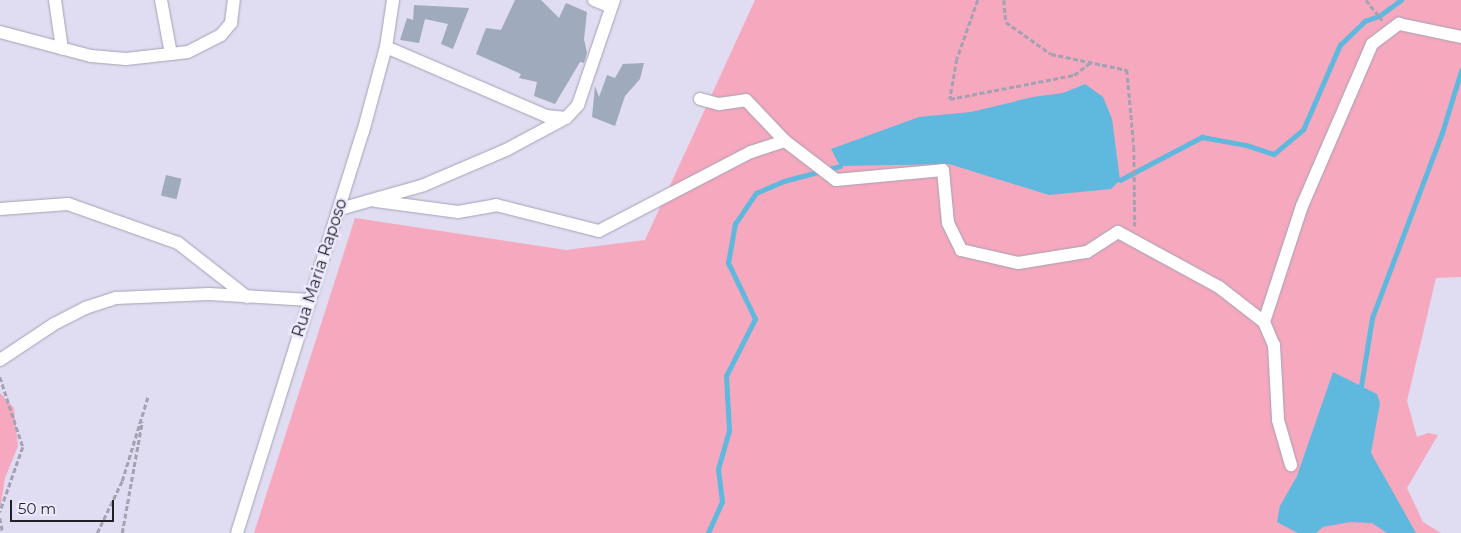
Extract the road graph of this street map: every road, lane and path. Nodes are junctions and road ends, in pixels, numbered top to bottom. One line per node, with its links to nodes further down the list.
1 (55, 0): 14 (street)
2 (161, 0): 15 (street)
3 (234, 0): 15 (street)
4 (393, 0): 13 (street, Rua Maria Raposo)
5 (594, 0): 9 (street)
6 (978, 0): 16 (path)
7 (1004, 0): 16 (path)
8 (1366, 0): 10 (path)
9 (612, 3): 18 (street)
10 (1390, 30): 12 (street); 26 (street)
11 (0, 32): 14 (street)
12 (1461, 37)
13 (386, 47): 18 (street); 22 (street, Rua Maria Raposo)
14 (62, 49): 15 (street)
15 (171, 54)
16 (1091, 62): 23 (path)
17 (700, 99): 19 (street)
18 (566, 118): 20 (street)
19 (785, 141): 20 (street); 23 (street)
20 (376, 201): 22 (street)
21 (0, 209): 24 (street)
22 (340, 209): 25 (street, Rua Maria Raposo)
23 (1135, 241): 26 (street)
24 (247, 296): 25 (street); 27 (street)
25 (310, 300): 37 (street, Rua Maria Raposo)
26 (1264, 322): 31 (street)
27 (0, 360)
28 (0, 377): 32 (path)
29 (148, 396): 30 (path)
30 (144, 411): 35 (path); 36 (path)
31 (1292, 465)
32 (0, 512)
33 (0, 518): 34 (path)
34 (3, 533)
35 (97, 533)
36 (122, 533)
37 (237, 533)

